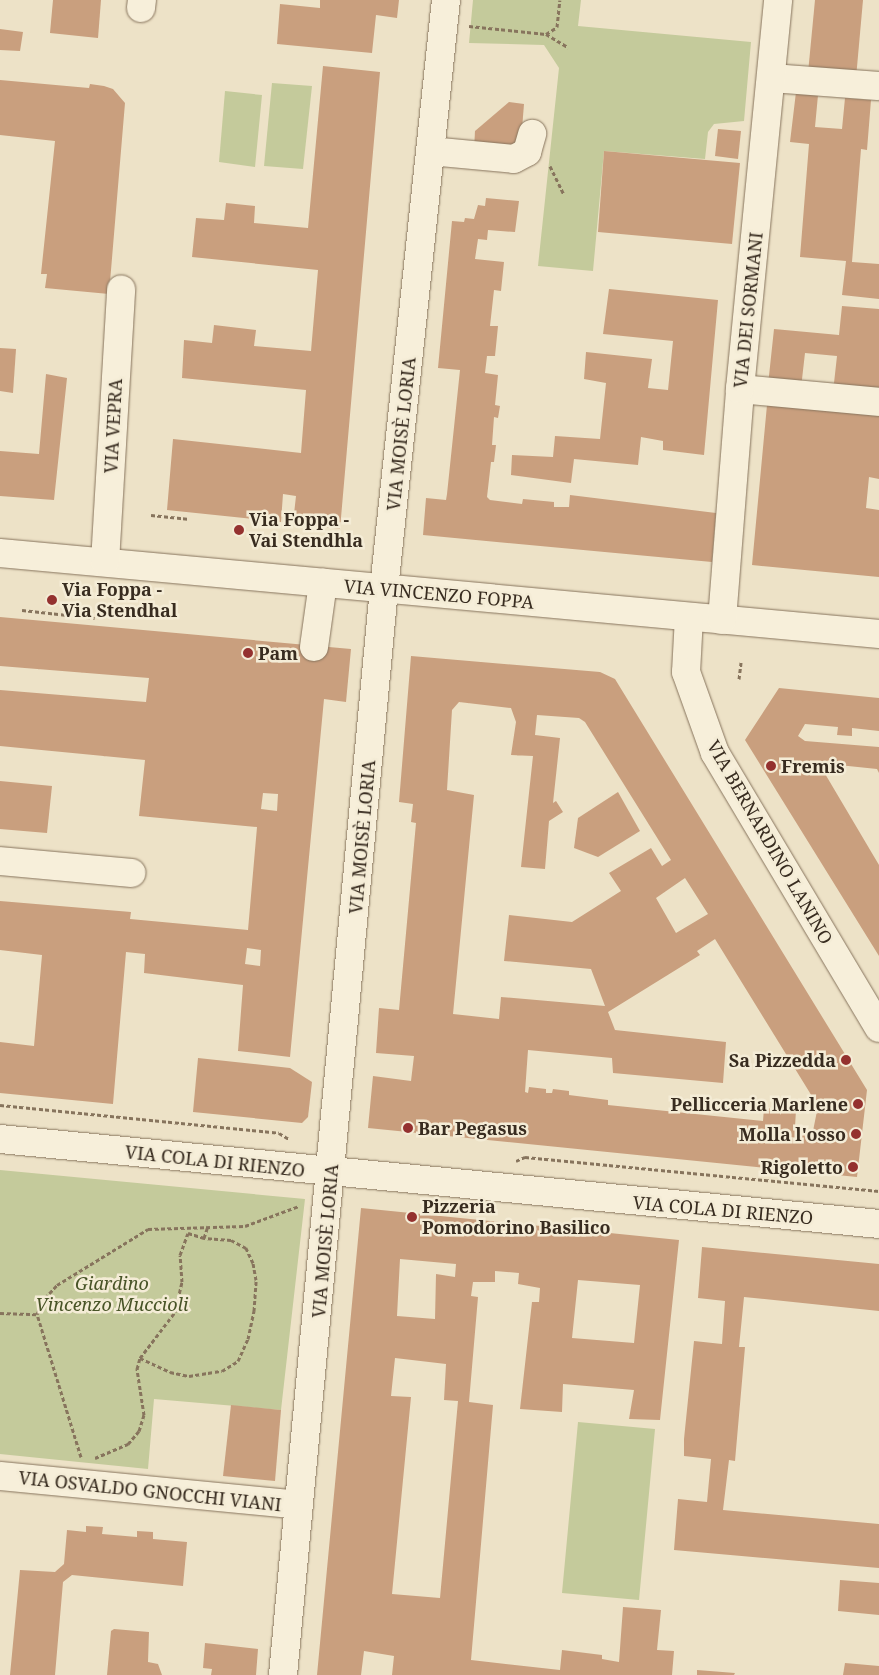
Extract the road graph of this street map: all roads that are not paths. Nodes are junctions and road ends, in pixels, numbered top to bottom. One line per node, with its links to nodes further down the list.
1 (778, 0): 3 (street, VIA DEI SORMANI)
2 (445, 11): 6 (street, VIA MOISÈ LORIA)
3 (772, 78): 4 (street); 8 (street, VIA DEI SORMANI)
4 (879, 86)
5 (532, 134): 6 (street)
6 (430, 151): 13 (street, VIA MOISÈ LORIA)
7 (121, 290): 11 (street, VIA VEPRA)
8 (740, 389): 9 (street); 15 (street, VIA DEI SORMANI)
9 (879, 402)
10 (0, 553): 11 (street, VIA VINCENZO FOPPA)
11 (105, 562): 12 (street, VIA VINCENZO FOPPA)
12 (323, 583): 13 (street, VIA VINCENZO FOPPA); 17 (street)
13 (384, 589): 14 (street, VIA VINCENZO FOPPA); 22 (street, VIA MOISÈ LORIA)
14 (689, 617): 15 (street, VIA VINCENZO FOPPA); 20 (street, VIA BERNARDINO LANINO)
15 (722, 620): 16 (street, VIA VINCENZO FOPPA)
16 (879, 634)
17 (314, 647)
18 (0, 861): 19 (street)
19 (131, 873)
20 (879, 1028)
21 (0, 1139): 22 (street, VIA COLA DI RIENZO)
22 (332, 1172): 23 (street, VIA COLA DI RIENZO); 25 (street, VIA MOISÈ LORIA)
23 (879, 1224)
24 (0, 1476): 25 (street, VIA OSVALDO GNOCCHI VIANI)
25 (300, 1505): 26 (street, VIA MOISÈ LORIA)
26 (283, 1675)

